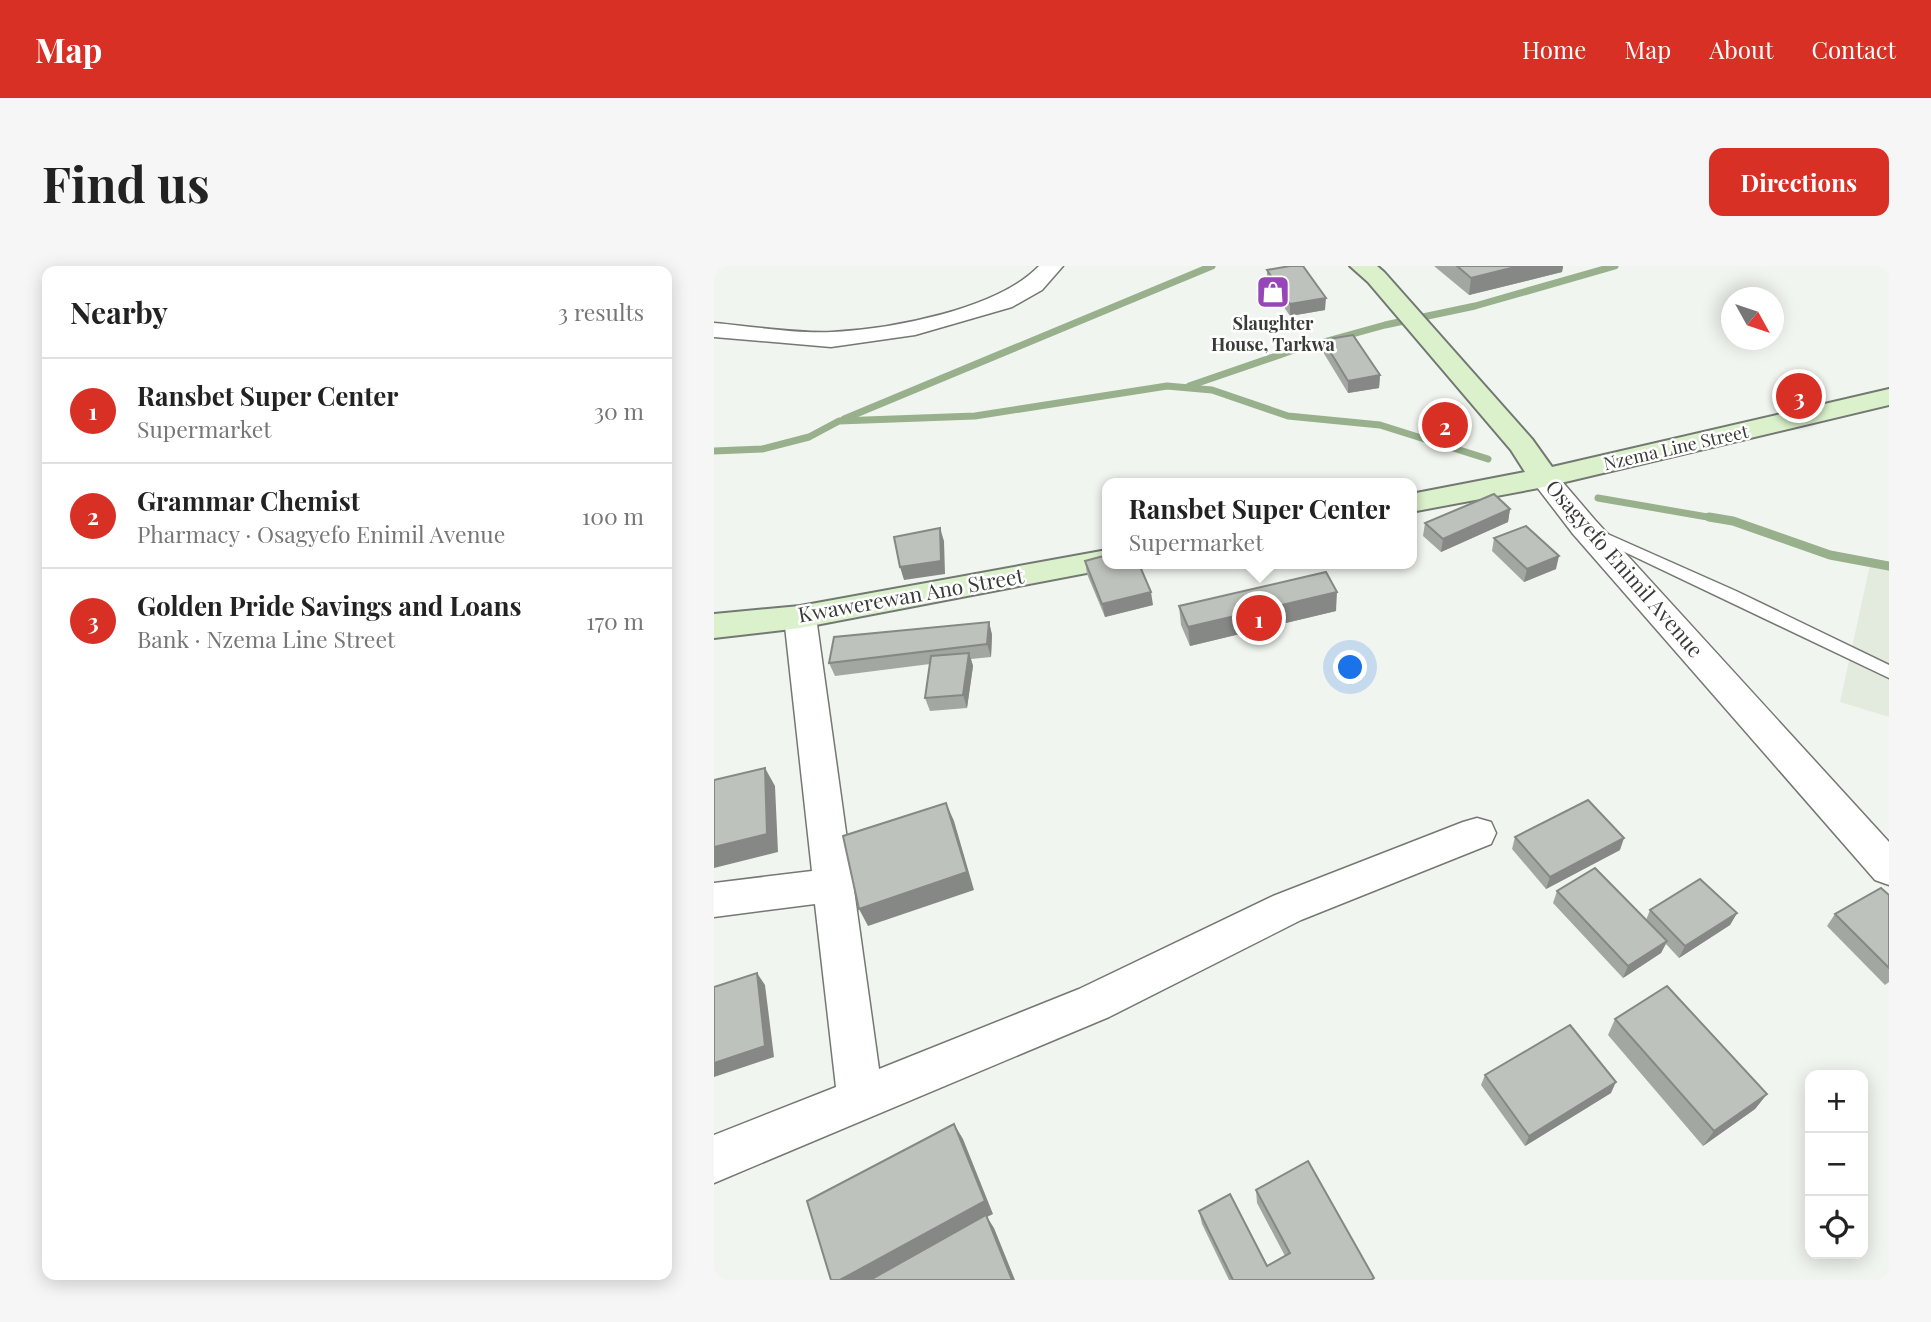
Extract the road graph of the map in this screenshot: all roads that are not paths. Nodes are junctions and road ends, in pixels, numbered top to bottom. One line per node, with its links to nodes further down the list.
1 (1052, 266): 3 (street)
2 (1362, 266): 5 (street, Osagyefo Enimil Avenue)
3 (714, 330)
4 (1888, 399): 5 (street, Nzema Line Street)
5 (1544, 478): 6 (street); 7 (street, Osagyefo Enimil Avenue)
6 (1417, 502)
7 (1584, 527): 11 (lane); 13 (street, Osagyefo Enimil Avenue)
8 (1102, 561): 9 (street, Kwawerewan Ano Street)
9 (800, 617): 10 (street, Kwawerewan Ano Street); 14 (street)
10 (714, 626)
11 (1889, 672)
12 (1477, 833): 16 (street)
13 (1889, 869)
14 (833, 885): 15 (street); 16 (street)
15 (714, 900)
16 (860, 1100): 17 (street)
17 (714, 1158)

